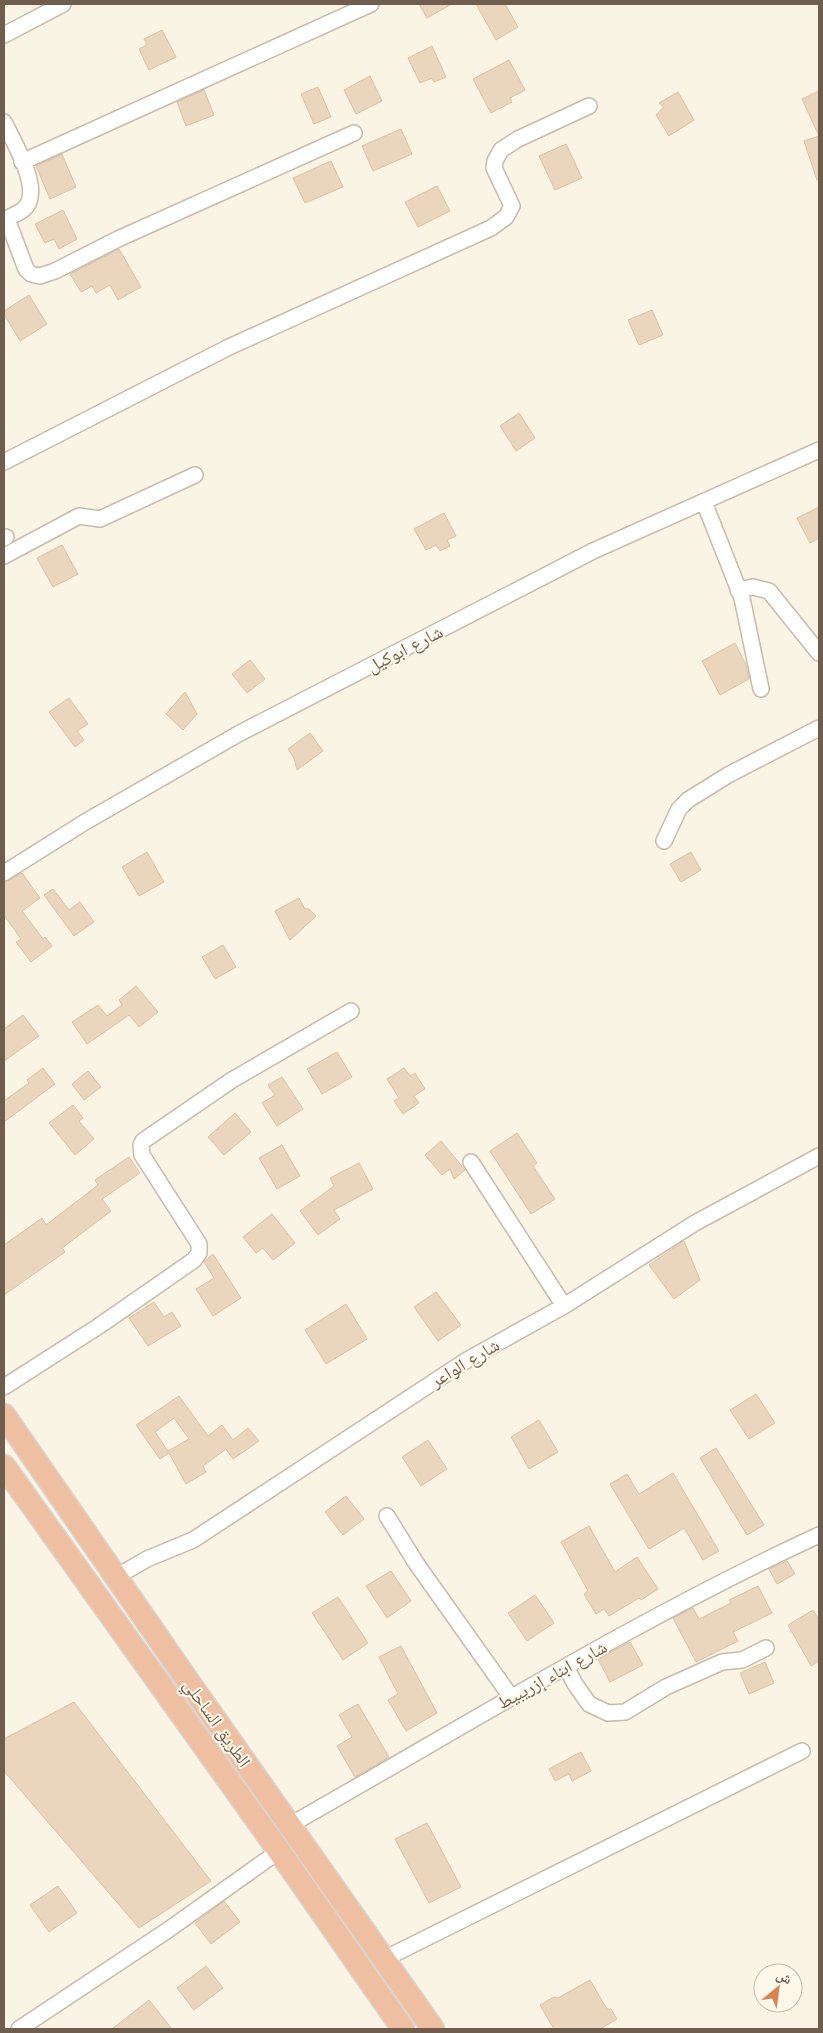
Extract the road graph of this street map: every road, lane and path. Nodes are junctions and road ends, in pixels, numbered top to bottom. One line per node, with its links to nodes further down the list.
1 (63, 4): 3 (street)
2 (371, 4): 7 (street)
3 (4, 36)
4 (589, 106): 10 (street)
5 (4, 122): 7 (street)
6 (354, 133): 8 (street)
7 (22, 162): 8 (street)
8 (5, 219)
9 (819, 450): 12 (street, شارع ابوكيل)
10 (4, 462)
11 (195, 475): 13 (street)
12 (704, 502): 14 (street); 19 (street, شارع ابوكيل)
13 (4, 556)
14 (738, 590): 15 (street); 16 (street)
15 (819, 652)
16 (761, 689)
17 (819, 728): 18 (street)
18 (664, 841)
19 (4, 873)
20 (351, 1011): 24 (street)
21 (819, 1156): 23 (street, شارع الواعر)
22 (471, 1162): 23 (street)
23 (564, 1306): 29 (street, شارع الواعر)
24 (4, 1387)
25 (4, 1415): 29 (highway, الطريق الساحلي)
26 (4, 1466): 35 (highway, الطريق الساحلي)
27 (387, 1516): 32 (street)
28 (819, 1535): 31 (street, شارع ابناء إزريبيط)
29 (116, 1577): 34 (highway, الطريق الساحلي)
30 (766, 1648): 31 (street)
31 (566, 1667): 32 (street, شارع ابناء إزريبيط)
32 (511, 1697): 34 (street, شارع ابناء إزريبيط)
33 (802, 1751): 36 (street)
34 (290, 1825): 36 (highway, الطريق الساحلي)
35 (279, 1851): 37 (street); 38 (highway, الطريق الساحلي)
36 (384, 1959): 39 (highway, الطريق الساحلي)
37 (19, 2029)
38 (403, 2029)
39 (433, 2029)

